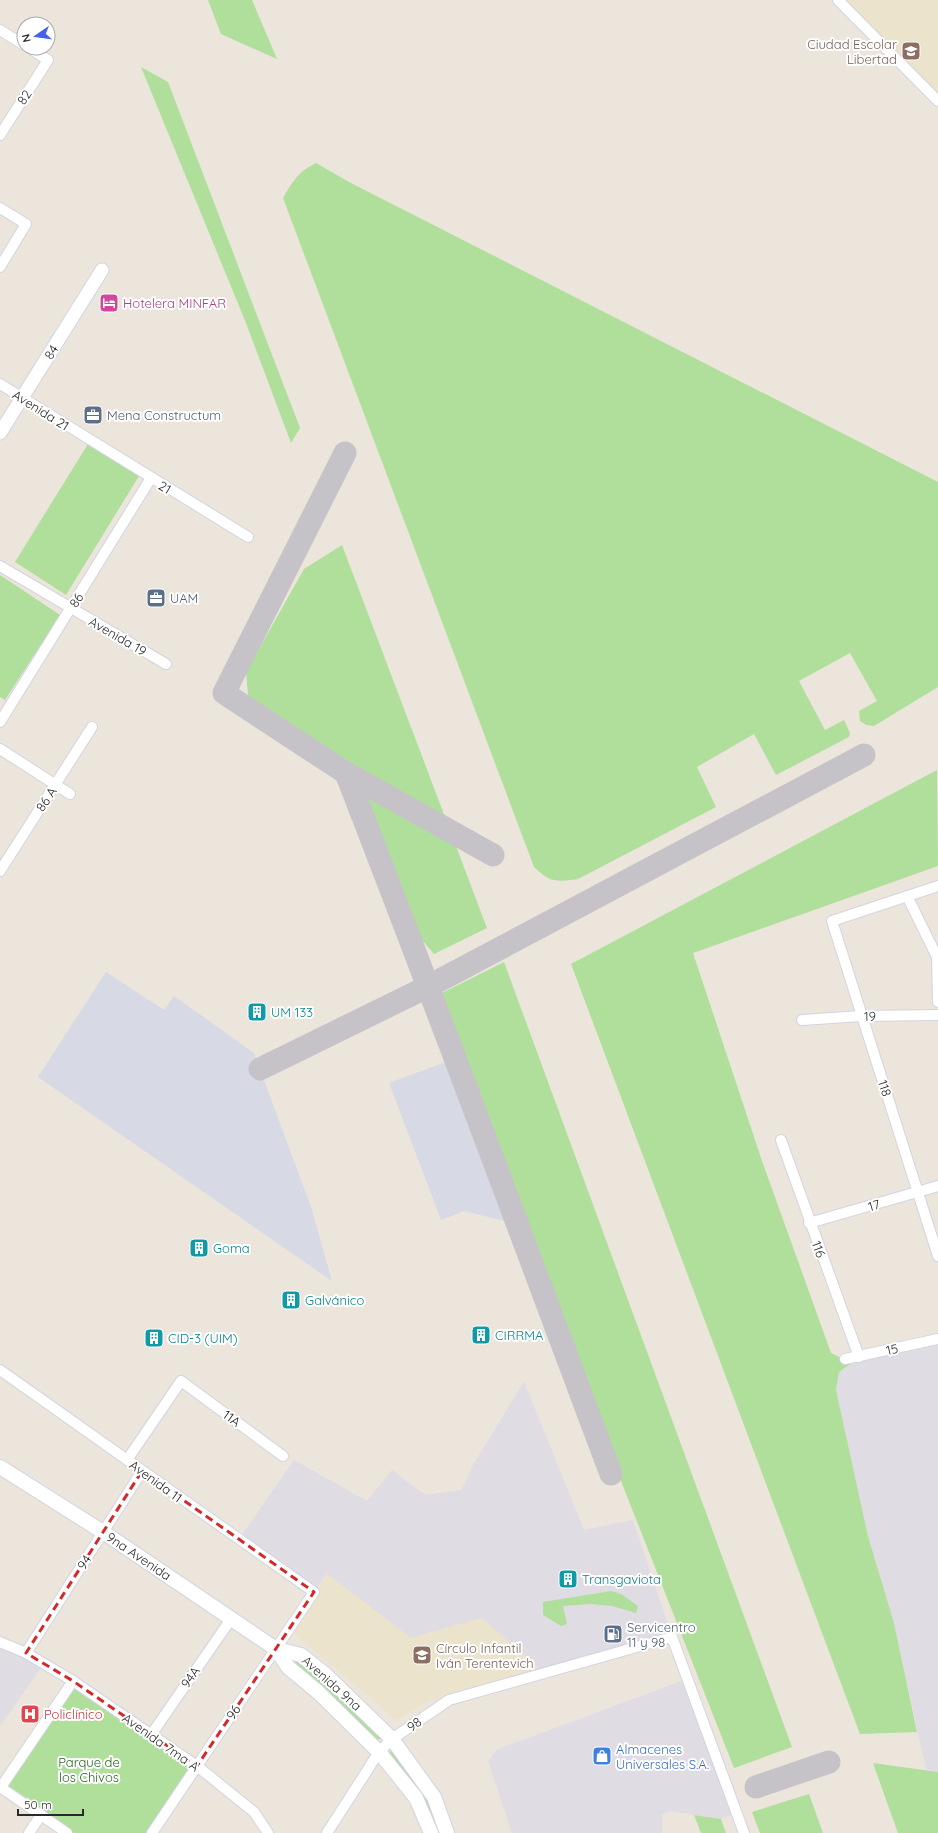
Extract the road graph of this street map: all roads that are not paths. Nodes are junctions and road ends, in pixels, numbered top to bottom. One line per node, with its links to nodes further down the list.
1 (838, 0): 5 (street)
2 (0, 30): 3 (street)
3 (16, 40)
4 (42, 56): 6 (street, 82)
5 (938, 101)
6 (0, 135)
7 (0, 208): 8 (street)
8 (0, 268)
9 (99, 269): 11 (street, 84)
10 (0, 384): 11 (street, Avenida 21)
11 (20, 396): 12 (street, 84); 13 (street, 84); 14 (street, Avenida 21)
12 (0, 423)
13 (0, 433)
14 (83, 436): 15 (street, 21)
15 (151, 478): 16 (street, 21); 18 (street, 86)
16 (248, 536)
17 (4, 568): 18 (street, Avenida 19)
18 (71, 608): 19 (street, Avenida 19); 20 (street, 86)
19 (166, 664)
20 (0, 722)
21 (92, 727): 23 (street, 86 A)
22 (0, 749): 23 (street)
23 (55, 784): 24 (street); 25 (street, 86 A)
24 (70, 794)
25 (0, 871)
26 (938, 886): 27 (street)
27 (907, 896): 28 (street); 30 (street, 118)
28 (938, 1002)
29 (938, 1015): 30 (street, 19)
30 (861, 1016): 31 (street, 19); 34 (street, 118)
31 (802, 1020)
32 (781, 1140): 35 (street, 116)
33 (938, 1186): 34 (street, 17)
34 (918, 1192): 35 (street, 17); 36 (street, 118)
35 (809, 1222): 38 (street, 116)
36 (938, 1256)
37 (938, 1339): 38 (street, 15)
38 (859, 1357): 39 (street, 15)
39 (845, 1359)
40 (0, 1370): 42 (street, Avenida 11)
41 (283, 1456): 42 (street, 11A)
42 (127, 1460): 44 (street, Avenida 11)
43 (0, 1467): 45 (main road, 9na Avenida)
44 (142, 1471): 45 (street, 94); 46 (street, Avenida 11)
45 (103, 1532): 47 (main road, 9na Avenida); 50 (street, 94)
46 (314, 1592): 49 (street, 96)
47 (231, 1619): 49 (main road, 9na Avenida); 52 (street, 94A)
48 (0, 1642): 50 (street, Avenida 7ma A)
49 (276, 1649): 53 (main road, Avenida 9na); 54 (main road, Avenida 9na); 55 (street, 96)
50 (26, 1653): 51 (street, Avenida 7ma A)
51 (73, 1681): 52 (street, Avenida 7ma A); 56 (street)
52 (151, 1735): 55 (street, Avenida 7ma A)
53 (392, 1739): 54 (street, 98); 64 (main road, Avenida 9na); 65 (street, 98)
54 (379, 1752): 62 (street, 98); 63 (main road, Avenida 9na)
55 (197, 1766): 60 (street, 96); 61 (street, Avenida 7ma A)
56 (0, 1787): 57 (street)
57 (41, 1815): 58 (street); 59 (street)
58 (29, 1833)
59 (67, 1833)
60 (152, 1833)
61 (268, 1833)
62 (327, 1833)
63 (431, 1833)
64 (447, 1833)
65 (744, 1833)

